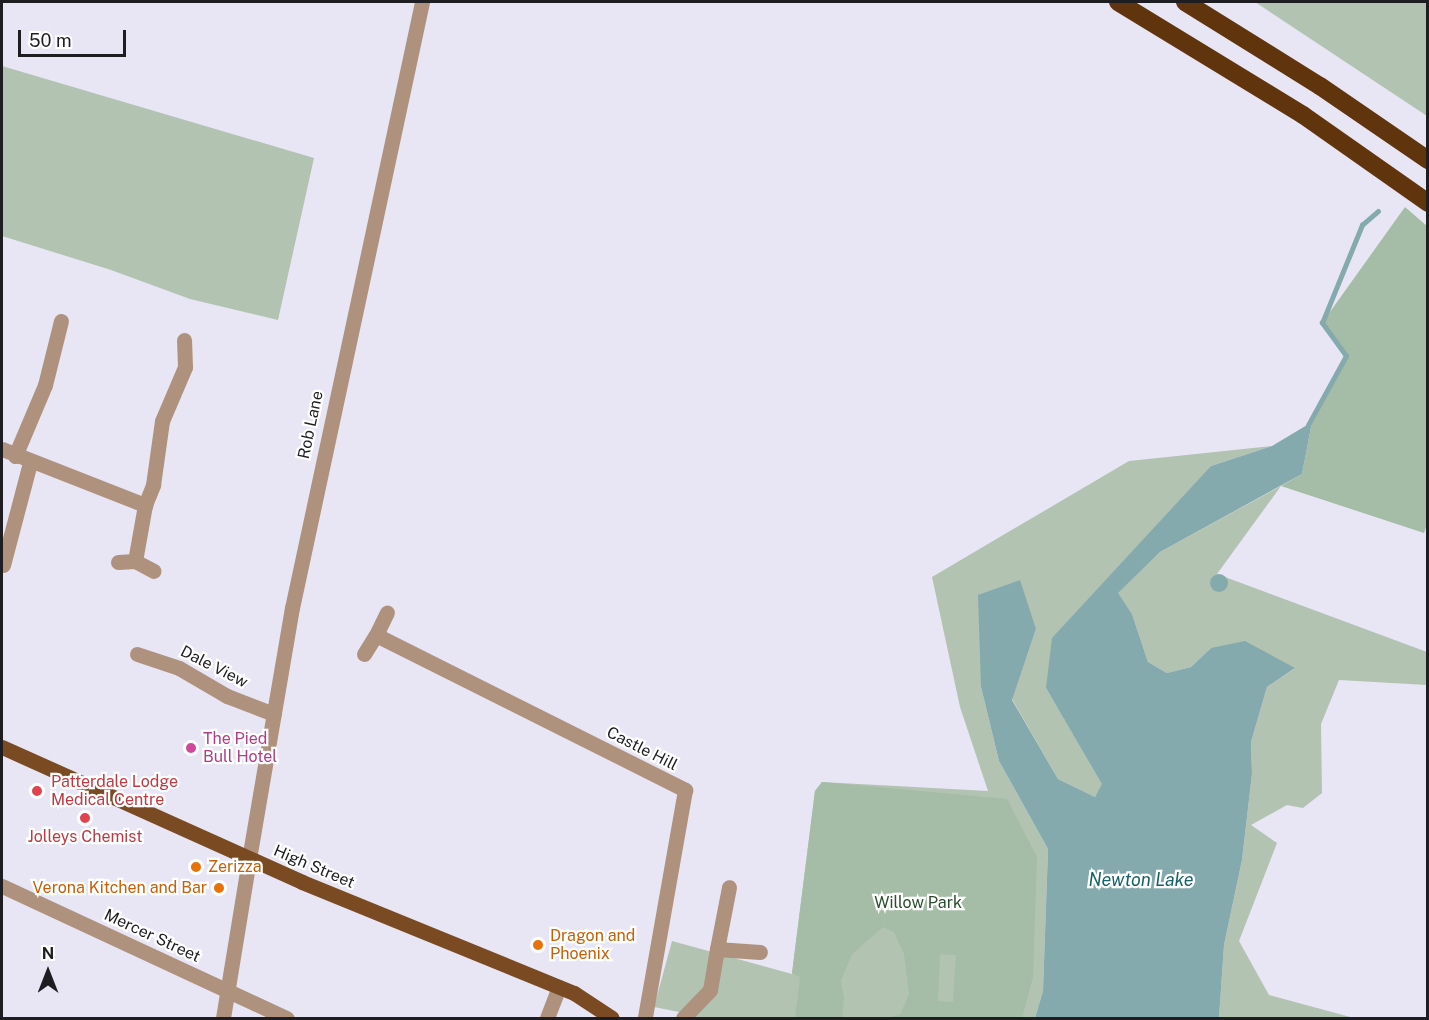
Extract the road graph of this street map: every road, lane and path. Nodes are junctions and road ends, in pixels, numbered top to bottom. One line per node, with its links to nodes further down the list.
1 (422, 2): 19 (street, Rob Lane)
2 (1118, 2): 5 (highway)
3 (1185, 2): 4 (highway)
4 (1428, 160)
5 (1428, 202)
6 (62, 320): 8 (street)
7 (184, 340): 10 (street)
8 (8, 452): 9 (street)
9 (30, 463): 10 (street); 13 (street)
10 (145, 505): 11 (street)
11 (135, 561): 12 (street); 14 (street)
12 (118, 562)
13 (2, 570)
14 (154, 571)
15 (387, 612): 16 (street)
16 (376, 635): 18 (street); 32 (street, Castle Hill)
17 (137, 654): 19 (street, Dale View)
18 (364, 654)
19 (274, 714): 21 (street, Rob Lane)
20 (2, 747): 21 (main road, High Street)
21 (249, 859): 26 (main road, High Street); 27 (street, Rob Lane)
22 (2, 886): 27 (street, Mercer Street)
23 (729, 886): 24 (street)
24 (717, 949): 25 (street); 33 (street)
25 (760, 952)
26 (559, 987): 30 (street); 31 (main road, High Street)
27 (228, 991): 28 (street, Rob Lane); 29 (street, Mercer Street)
28 (223, 1018)
29 (287, 1018)
30 (548, 1018)
31 (612, 1018)
32 (645, 1018)
33 (683, 1018)

